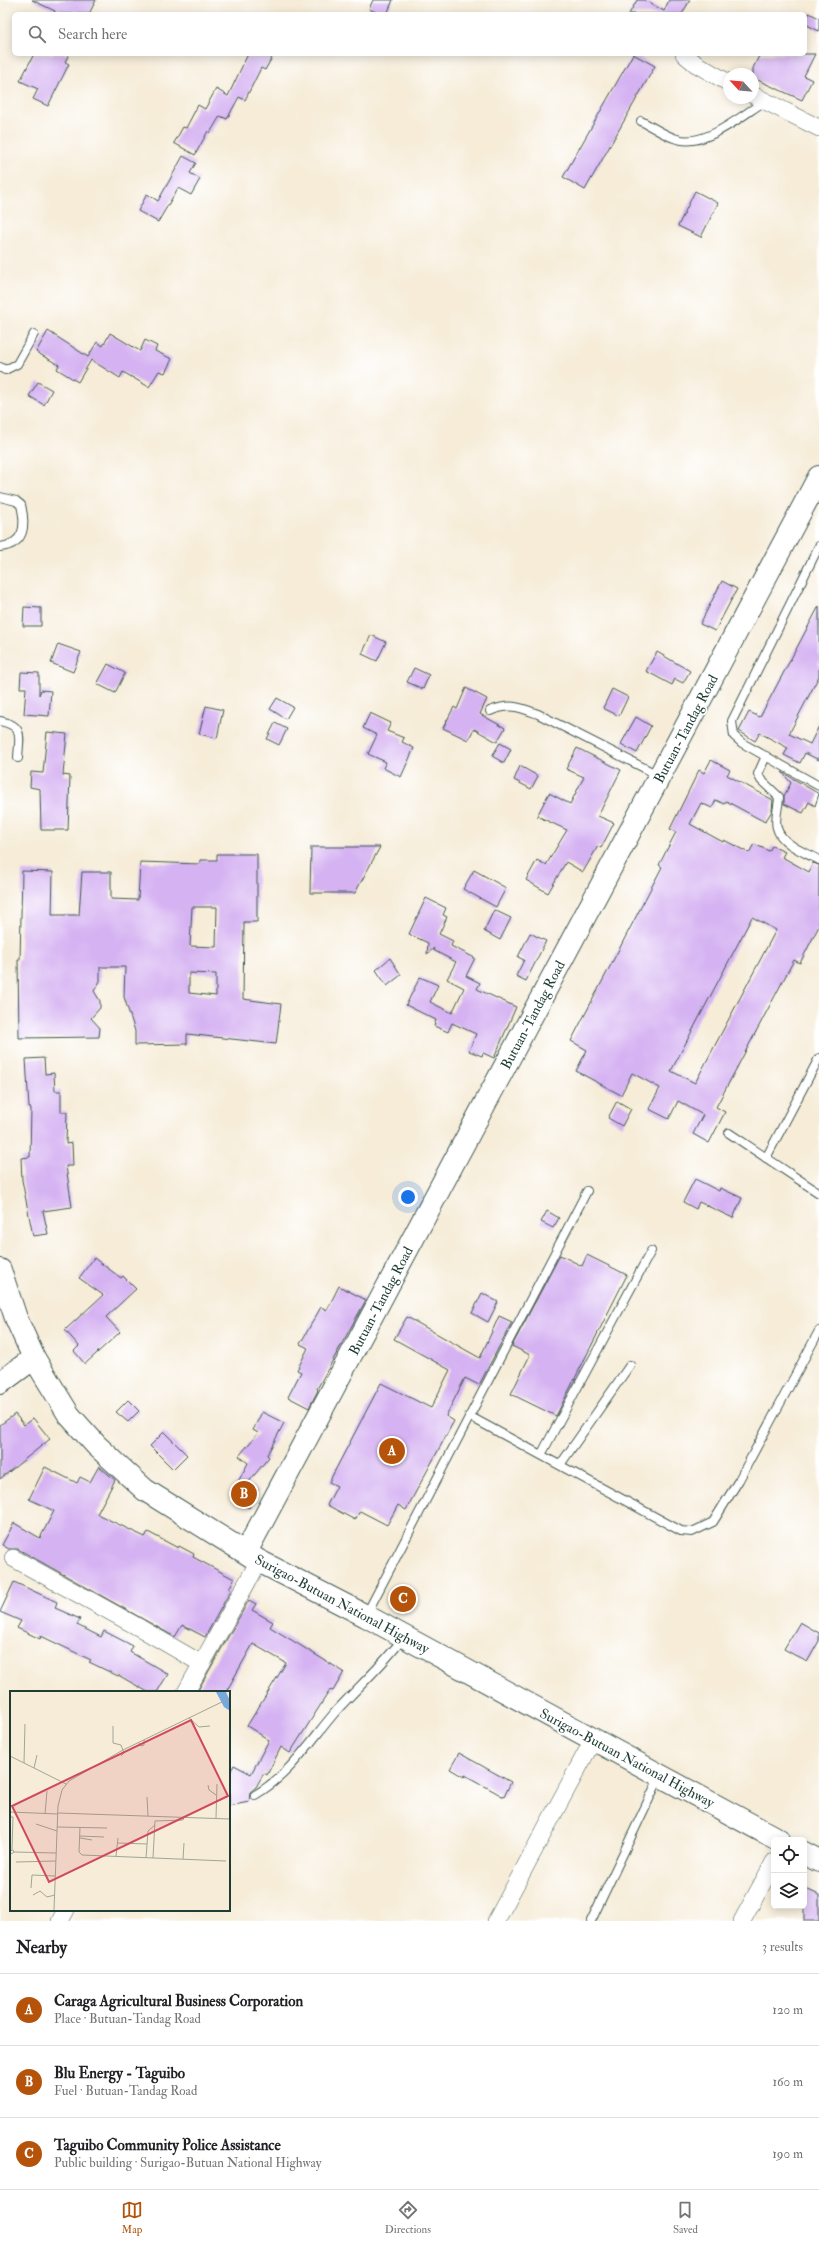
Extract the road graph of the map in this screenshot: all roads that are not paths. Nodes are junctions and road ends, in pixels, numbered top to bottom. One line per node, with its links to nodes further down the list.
1 (686, 56): 2 (street)
2 (723, 80)
3 (759, 98): 6 (street)
4 (751, 104): 5 (lane)
5 (641, 121)
6 (819, 128)
7 (34, 334): 8 (lane)
8 (0, 367)
9 (819, 477): 17 (main road, Butuan-Tandag Road)
10 (0, 497): 12 (lane)
11 (819, 546): 15 (lane)
12 (0, 547)
13 (490, 711): 17 (lane)
14 (0, 721): 16 (lane)
15 (766, 756): 18 (lane); 19 (lane)
16 (18, 758)
17 (660, 776): 34 (main road, Butuan-Tandag Road)
18 (819, 786)
19 (819, 860)
20 (819, 1058): 22 (lane)
21 (729, 1133): 22 (lane)
22 (766, 1158): 24 (lane)
23 (587, 1191): 31 (lane)
24 (819, 1193)
25 (651, 1251): 32 (lane)
26 (0, 1270): 28 (main road, Surigao-Butuan National Highway)
27 (819, 1331): 33 (lane)
28 (34, 1358): 30 (main road); 34 (main road, Surigao-Butuan National Highway)
29 (630, 1365): 33 (lane)
30 (0, 1383)
31 (469, 1416): 32 (lane); 36 (lane)
32 (541, 1455): 33 (lane)
33 (560, 1465)
34 (253, 1557): 36 (main road, Surigao-Butuan National Highway); 38 (street)
35 (13, 1558): 38 (street)
36 (366, 1616): 37 (main road, Surigao-Butuan National Highway)
37 (404, 1637): 40 (main road, Surigao-Butuan National Highway); 42 (lane)
38 (202, 1664): 39 (street)
39 (187, 1691)
40 (593, 1740): 41 (main road, Surigao-Butuan National Highway); 49 (street)
41 (660, 1775): 43 (main road, Surigao-Butuan National Highway); 50 (lane)
42 (255, 1795)
43 (774, 1837)
44 (807, 1855): 45 (main road)
45 (819, 1861)
46 (771, 1868): 51 (street)
47 (65, 1911): 48 (street)
48 (60, 1921)
49 (496, 1921)
50 (591, 1921)
51 (742, 1921)

